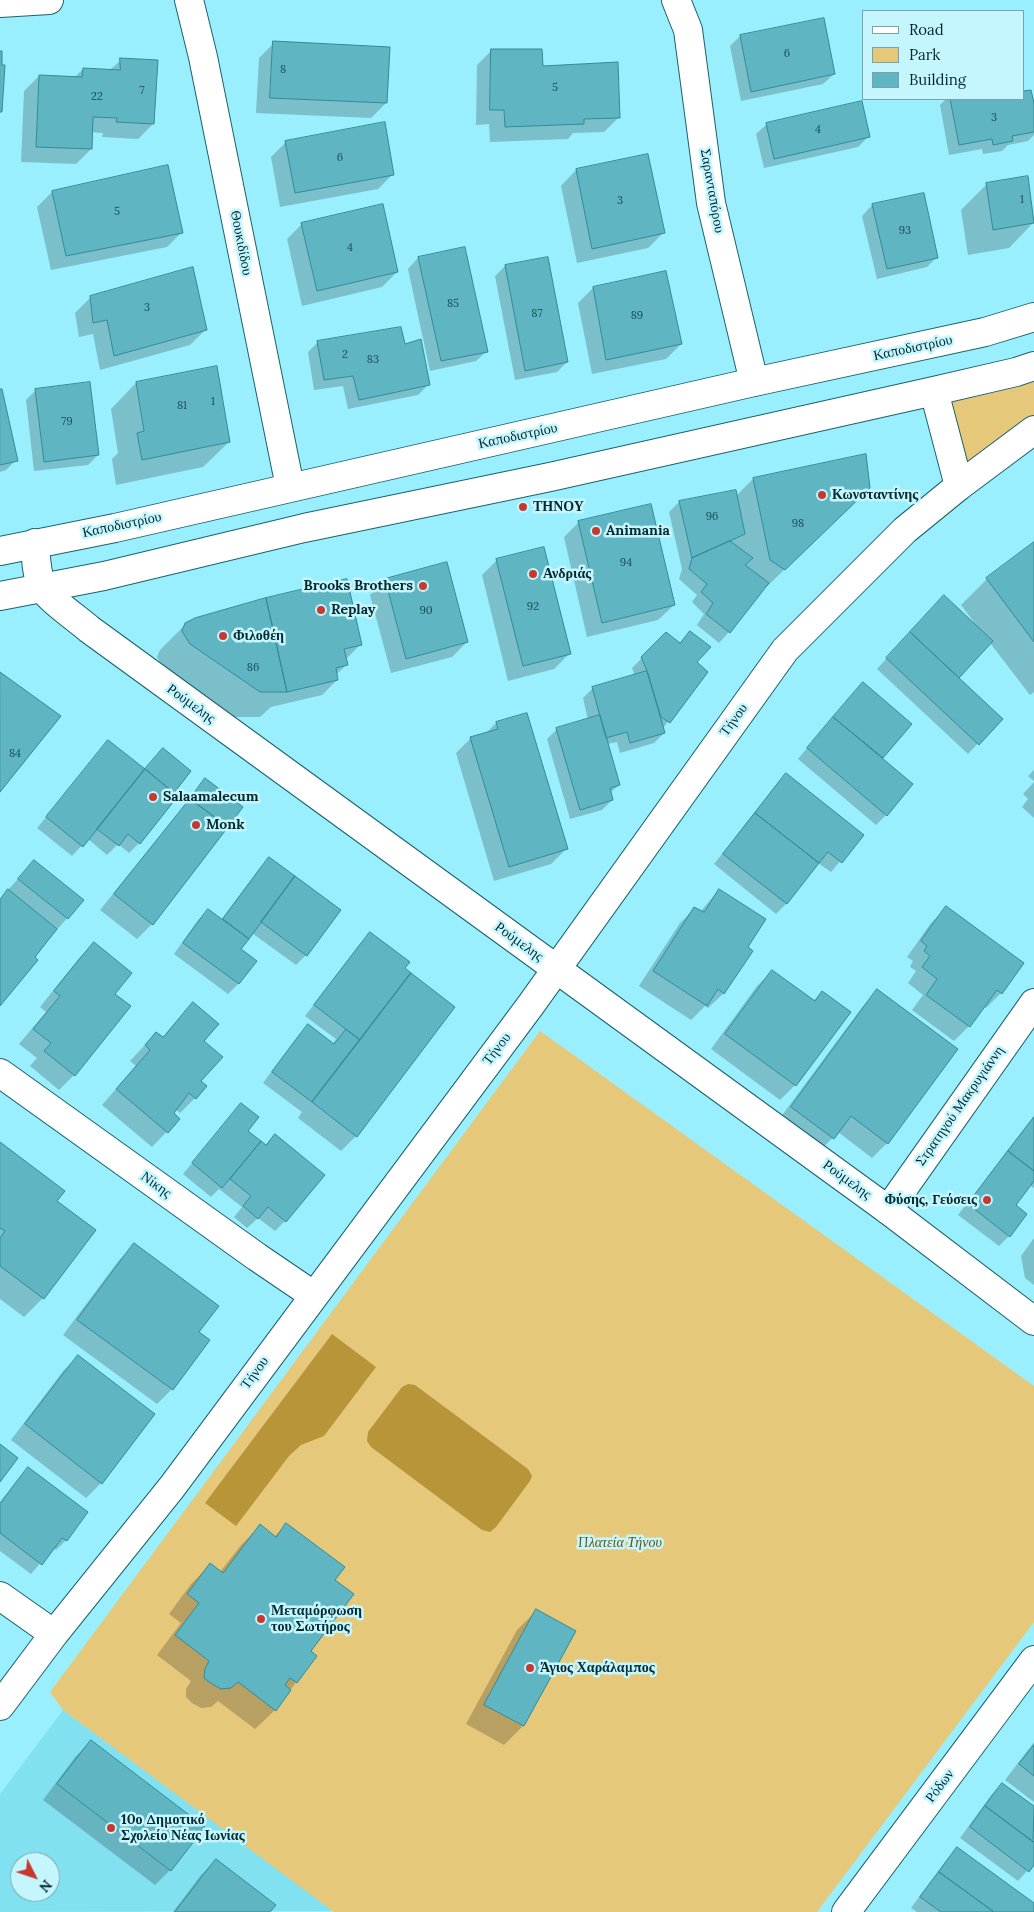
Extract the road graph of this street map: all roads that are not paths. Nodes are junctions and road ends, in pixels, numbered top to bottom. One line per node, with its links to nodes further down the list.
1 (49, 0): 4 (street)
2 (189, 0): 11 (street, Θουκιδίδου)
3 (676, 0): 7 (street, Σαρανταπόρου)
4 (0, 3)
5 (1034, 318): 7 (street, Καποδιστρίου)
6 (1034, 366): 8 (street)
7 (754, 382): 11 (street, Καποδιστρίου)
8 (934, 392): 10 (street); 14 (street)
9 (1034, 430): 10 (street, Τήνου)
10 (959, 486): 16 (street, Τήνου)
11 (290, 487): 12 (street, Καποδιστρίου)
12 (35, 544): 13 (street, Καποδιστρίου); 14 (street)
13 (0, 551)
14 (42, 588): 15 (street); 16 (street, Ρούμελης)
15 (0, 596)
16 (556, 969): 19 (street, Ρούμελης); 20 (street, Τήνου)
17 (1034, 1003): 19 (street, Στρατηγού Μακρυγιάννη)
18 (0, 1073): 20 (street, Νίκης)
19 (888, 1210): 21 (street, Ρούμελης)
20 (313, 1295): 23 (street, Τήνου)
21 (1034, 1321)
22 (0, 1596): 23 (street)
23 (54, 1634): 25 (street, Τήνου)
24 (1034, 1660): 26 (street, Ρόδων)
25 (0, 1706)
26 (846, 1912)

